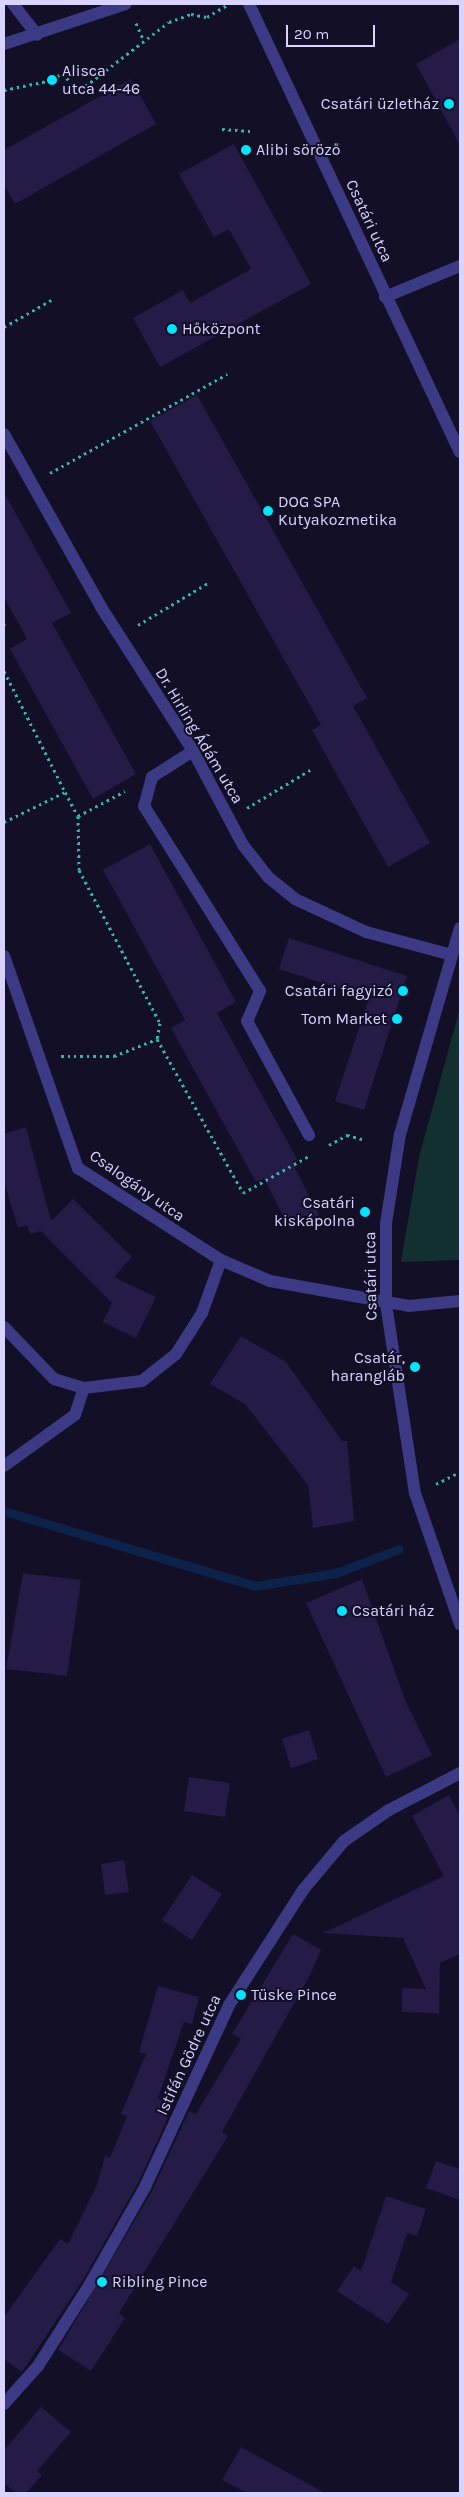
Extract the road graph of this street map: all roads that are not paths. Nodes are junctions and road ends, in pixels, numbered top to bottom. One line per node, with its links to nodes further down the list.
1 (13, 4): 4 (street)
2 (126, 4): 4 (street)
3 (248, 4): 7 (street, Csatári utca)
4 (37, 35): 5 (street)
5 (4, 44)
6 (460, 266): 7 (street)
7 (385, 297): 9 (street, Csatári utca)
8 (4, 434): 10 (street, Dr. Hirling Ádám utca)
9 (460, 452)
10 (194, 751): 12 (street, Dr. Hirling Ádám utca); 14 (street)
11 (460, 928): 12 (street, Csatári utca)
12 (452, 955): 17 (street, Csatári utca)
13 (4, 956): 15 (street, Csalogány utca)
14 (309, 1135)
15 (221, 1260): 17 (street, Csalogány utca); 19 (street)
16 (460, 1301): 17 (street, Csalogány utca)
17 (386, 1304): 21 (street, Csatári utca)
18 (4, 1327): 19 (street)
19 (84, 1388): 20 (street)
20 (4, 1466)
21 (460, 1624)
22 (460, 1773): 23 (street, Istifán Gödre utca)
23 (4, 2404)

